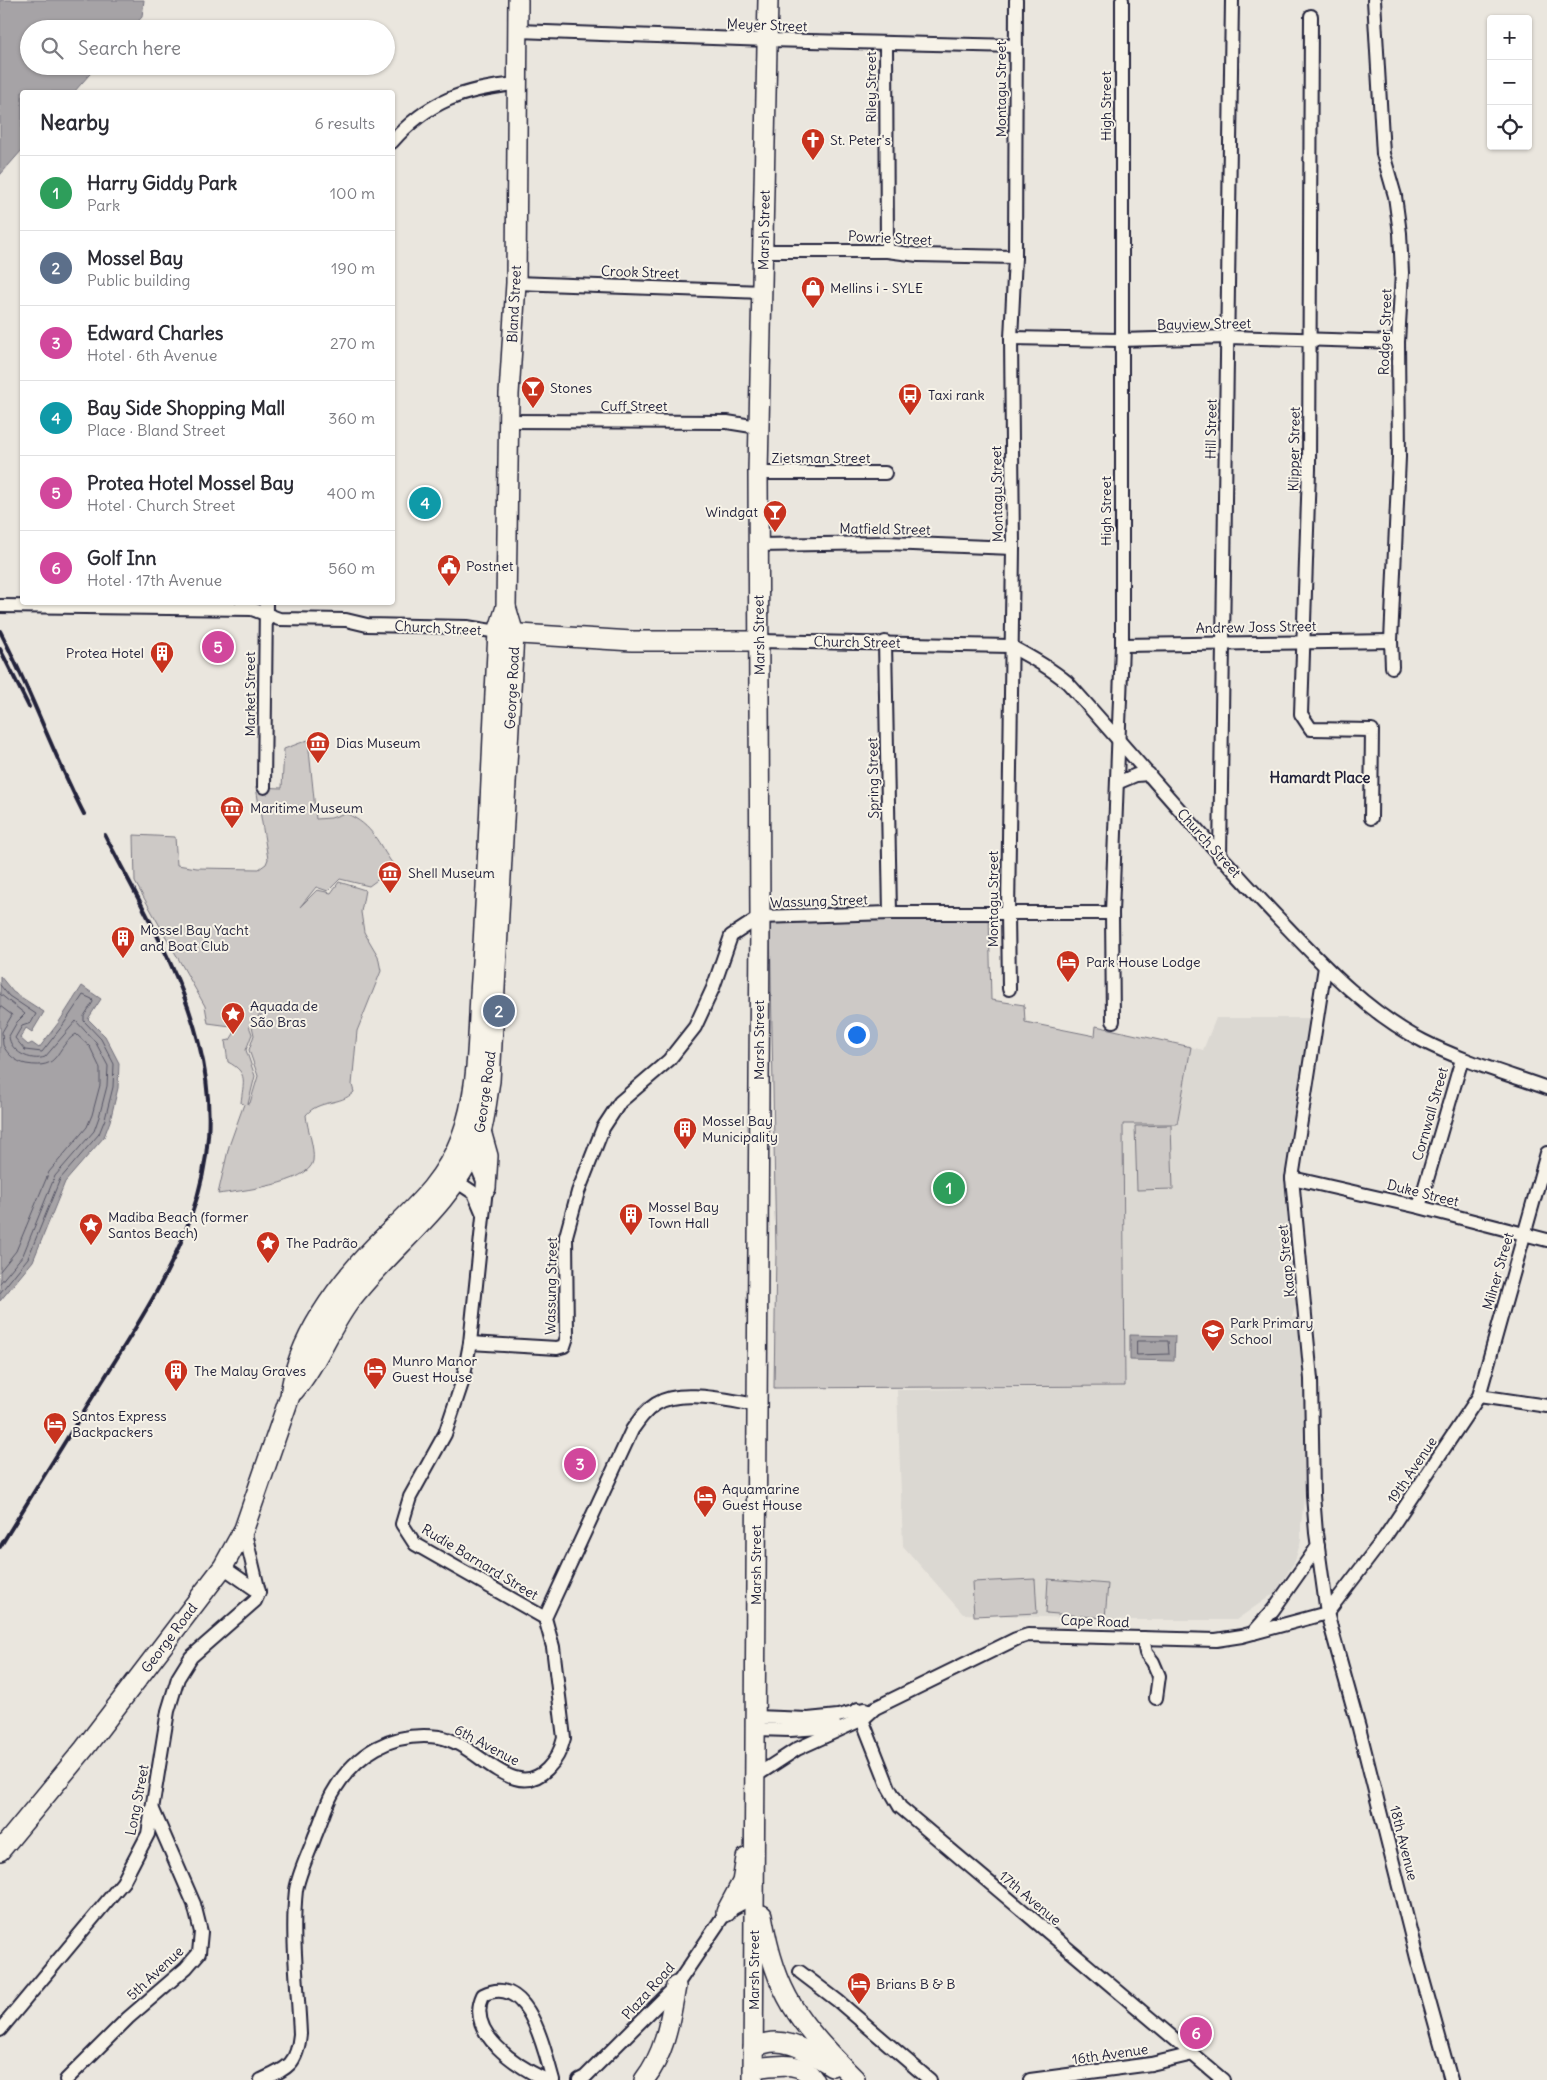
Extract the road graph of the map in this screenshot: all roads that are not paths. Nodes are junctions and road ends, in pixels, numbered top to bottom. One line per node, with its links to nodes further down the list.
1 (518, 0): 8 (street, Bland Street)
2 (768, 0): 9 (street, Marsh Street)
3 (1016, 0): 11 (street, Montagu Street)
4 (1122, 0): 21 (street, High Street)
5 (1232, 0): 19 (street, Hill Street)
6 (1374, 0): 23 (street, Rodger Street)
7 (1311, 16): 22 (street, Klipper Street)
8 (518, 31): 9 (street, Meyer Street); 12 (street, Bland Street)
9 (768, 40): 10 (street, Meyer Street); 14 (street, Marsh Street)
10 (886, 43): 11 (street, Meyer Street); 15 (street, Riley Street)
11 (1016, 46): 16 (street, Montagu Street)
12 (517, 84): 13 (street); 17 (street, Bland Street)
13 (395, 139)
14 (764, 251): 15 (street, Powrie Street); 18 (street, Marsh Street)
15 (887, 251): 16 (street, Powrie Street)
16 (1015, 257): 20 (street, Montagu Street)
17 (516, 283): 18 (street, Crook Street); 24 (street, Bland Street)
18 (763, 292): 25 (street, Marsh Street)
19 (1228, 337): 21 (street, Bayview Street); 22 (street, Bayview Street); 37 (street, Hill Street)
20 (1011, 338): 21 (street, Bayview Street); 29 (street, Montagu Street)
21 (1120, 340): 39 (street, High Street)
22 (1309, 340): 23 (street, Bayview Street); 38 (street, Klipper Street)
23 (1398, 342): 35 (street, Rodger Street)
24 (508, 420): 25 (street, Cuff Street); 33 (street, Bland Street)
25 (758, 427): 26 (street, Marsh Street)
26 (758, 473): 27 (street, Zietsman Street); 28 (street, Marsh Street)
27 (885, 473)
28 (758, 545): 29 (street, Matfield Street); 34 (street, Marsh Street)
29 (1013, 548): 40 (street, Montagu Street)
30 (123, 605): 31 (street, Church Street); 32 (street, Church Street)
31 (0, 606)
32 (265, 609): 33 (street, Church Street); 45 (street, Market Street)
33 (506, 633): 34 (street, Church Street); 57 (street, George Road); 59 (street, George Road)
34 (759, 641): 36 (street, Church Street); 51 (street, Marsh Street)
35 (1391, 641): 38 (street, Andrew Joss Street); 41 (street, Rodger Street)
36 (885, 642): 40 (street, Church Street); 48 (street, Spring Street)
37 (1222, 642): 38 (street, Andrew Joss Street); 39 (street, Andrew Joss Street); 47 (street, Hill Street)
38 (1303, 642): 46 (street, Klipper Street)
39 (1122, 645): 42 (street, High Street)
40 (1010, 646): 42 (street, Church Street); 49 (street, Montagu Street)
41 (1392, 667)
42 (1119, 740): 43 (street, Church Street); 44 (street, High Street)
43 (1149, 774): 44 (street); 47 (street, Church Street)
44 (1118, 782): 50 (street, High Street)
45 (264, 787)
46 (1371, 818)
47 (1220, 858): 52 (street, Church Street)
48 (890, 913): 49 (street, Wassung Street); 51 (street, Wassung Street)
49 (1008, 913): 50 (street, Wassung Street); 53 (street, Montagu Street)
50 (1112, 913): 54 (street, High Street)
51 (760, 917): 67 (street, Wassung Street); 69 (street, Marsh Street)
52 (1325, 967): 55 (street, Church Street); 61 (street, Kaap Street)
53 (1009, 989)
54 (1113, 1021)
55 (1462, 1059): 56 (street, Church Street); 63 (street, Cornwall Street)
56 (1547, 1088)
57 (481, 1131): 59 (street, George Road); 62 (street)
58 (1547, 1153): 65 (street, Milner Street)
59 (462, 1155): 60 (street, George Road); 62 (street)
60 (450, 1177): 64 (street); 71 (street, George Road)
61 (1292, 1178): 63 (street, Duke Street); 72 (street, Kaap Street)
62 (486, 1188): 64 (street, Rudie Barnard Street)
63 (1419, 1207): 65 (street, Duke Street)
64 (483, 1214): 67 (street, Rudie Barnard Street)
65 (1524, 1234): 66 (street, Duke Street); 68 (street, Milner Street)
66 (1547, 1240)
67 (470, 1343): 76 (street, Rudie Barnard Street)
68 (1479, 1396): 70 (street); 75 (street, 19th Avenue)
69 (757, 1405): 76 (street); 81 (street, Marsh Street)
70 (1547, 1406)
71 (244, 1529): 73 (street, George Road); 74 (street)
72 (1318, 1546): 75 (street, Kaap Street); 77 (street)
73 (223, 1567): 74 (street); 86 (street, George Road)
74 (259, 1592): 85 (street, Long Street)
75 (1327, 1613): 77 (street, Cape Road); 107 (street, 18th Avenue)
76 (545, 1618): 97 (street, 6th Avenue)
77 (1253, 1633): 78 (street, Cape Road)
78 (1143, 1638): 79 (street); 80 (street, Cape Road)
79 (1156, 1698)
80 (861, 1714): 81 (street, Cape Road); 82 (street, Cape Road); 94 (street, 17th Avenue)
81 (754, 1723): 82 (street, Cape Road); 83 (street, Marsh Street)
82 (844, 1726): 83 (street, Cape Road)
83 (754, 1777): 84 (street, Marsh Street)
84 (755, 1805): 87 (street, Marsh Street); 89 (street)
85 (153, 1810): 92 (street, Long Street); 96 (street, 5th Avenue)
86 (0, 1852)
87 (755, 1861): 88 (street, Marsh Street); 103 (street)
88 (754, 1897): 89 (street, Plaza Road); 93 (street, Marsh Street)
89 (726, 1912): 91 (street, Plaza Road)
90 (800, 1972): 104 (street)
91 (676, 1986): 100 (street, Plaza Road); 101 (street)
92 (0, 2030)
93 (753, 2049): 95 (street, Marsh Street); 103 (street)
94 (1193, 2054): 105 (street, 16th Avenue); 106 (street, 17th Avenue)
95 (753, 2074): 102 (street)
96 (66, 2080)
97 (261, 2080)
98 (546, 2080): 99 (street)
99 (553, 2080)
100 (580, 2080)
101 (644, 2080)
102 (814, 2080)
103 (855, 2080)
104 (930, 2080)
105 (1030, 2080)
106 (1223, 2080)
107 (1451, 2080)

